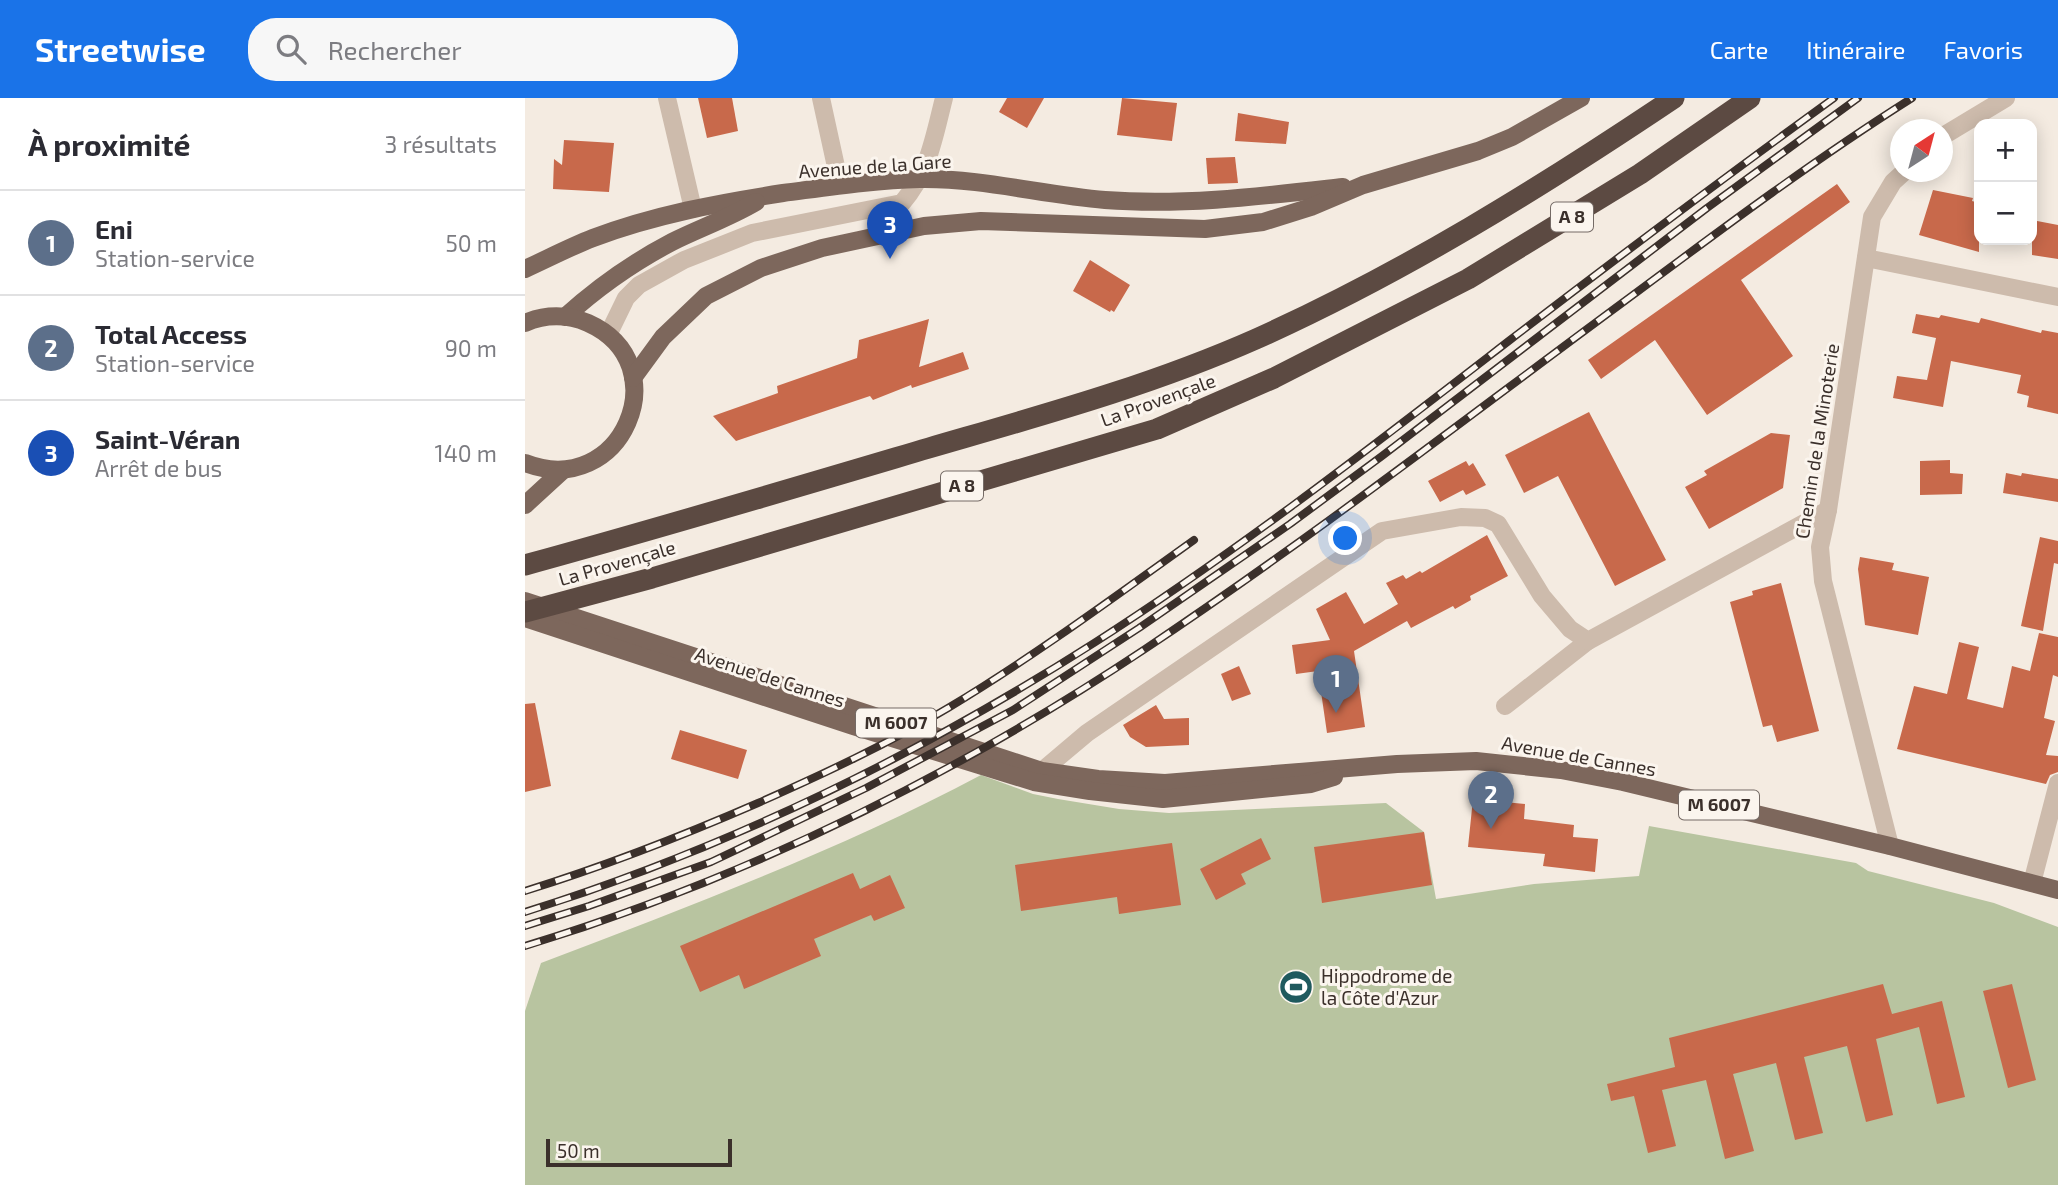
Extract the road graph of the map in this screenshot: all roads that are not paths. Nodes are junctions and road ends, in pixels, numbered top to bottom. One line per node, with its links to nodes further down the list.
1 (667, 98): 14 (street)
2 (821, 98): 11 (street)
3 (944, 98): 9 (street)
4 (1581, 98): 12 (main road, Avenue de la Gare)
5 (1674, 98): 26 (highway, La Provençale / A 8)
6 (1750, 98): 28 (highway, La Provençale / A 8)
7 (2006, 98): 8 (street)
8 (1953, 130)
9 (920, 179): 11 (main road, Avenue de la Gare); 12 (main road, Avenue de la Gare); 20 (street)
10 (1892, 182): 15 (street, Chemin de la Minoterie)
11 (840, 185): 13 (main road, Avenue de la Gare)
12 (1363, 185): 21 (main road, Avenue de la Gare)
13 (765, 196): 14 (main road, Avenue de la Gare); 18 (main road)
14 (693, 209): 16 (main road, Avenue de la Gare)
15 (1866, 258): 17 (street); 25 (street, Chemin de la Minoterie)
16 (525, 269)
17 (2058, 297)
18 (565, 317): 19 (main road); 20 (main road)
19 (525, 323)
20 (608, 335): 21 (main road)
21 (633, 378): 23 (main road)
22 (525, 463): 23 (main road)
23 (562, 471): 24 (main road)
24 (525, 505)
25 (1828, 510): 30 (street); 34 (street, Chemin de la Minoterie)
26 (525, 565)
27 (525, 601): 32 (main road, Avenue de Cannes / M 6007)
28 (525, 612)
29 (525, 618): 32 (main road, Avenue de Cannes / M 6007)
30 (1588, 641): 31 (street); 32 (street)
31 (1505, 706)
32 (1038, 776): 34 (main road, Avenue de Cannes / M 6007)
33 (2058, 783): 35 (street)
34 (1890, 846): 35 (main road, Avenue de Cannes / M 6007)
35 (2032, 883): 36 (main road, Avenue de Cannes / M 6007)
36 (2058, 890)

